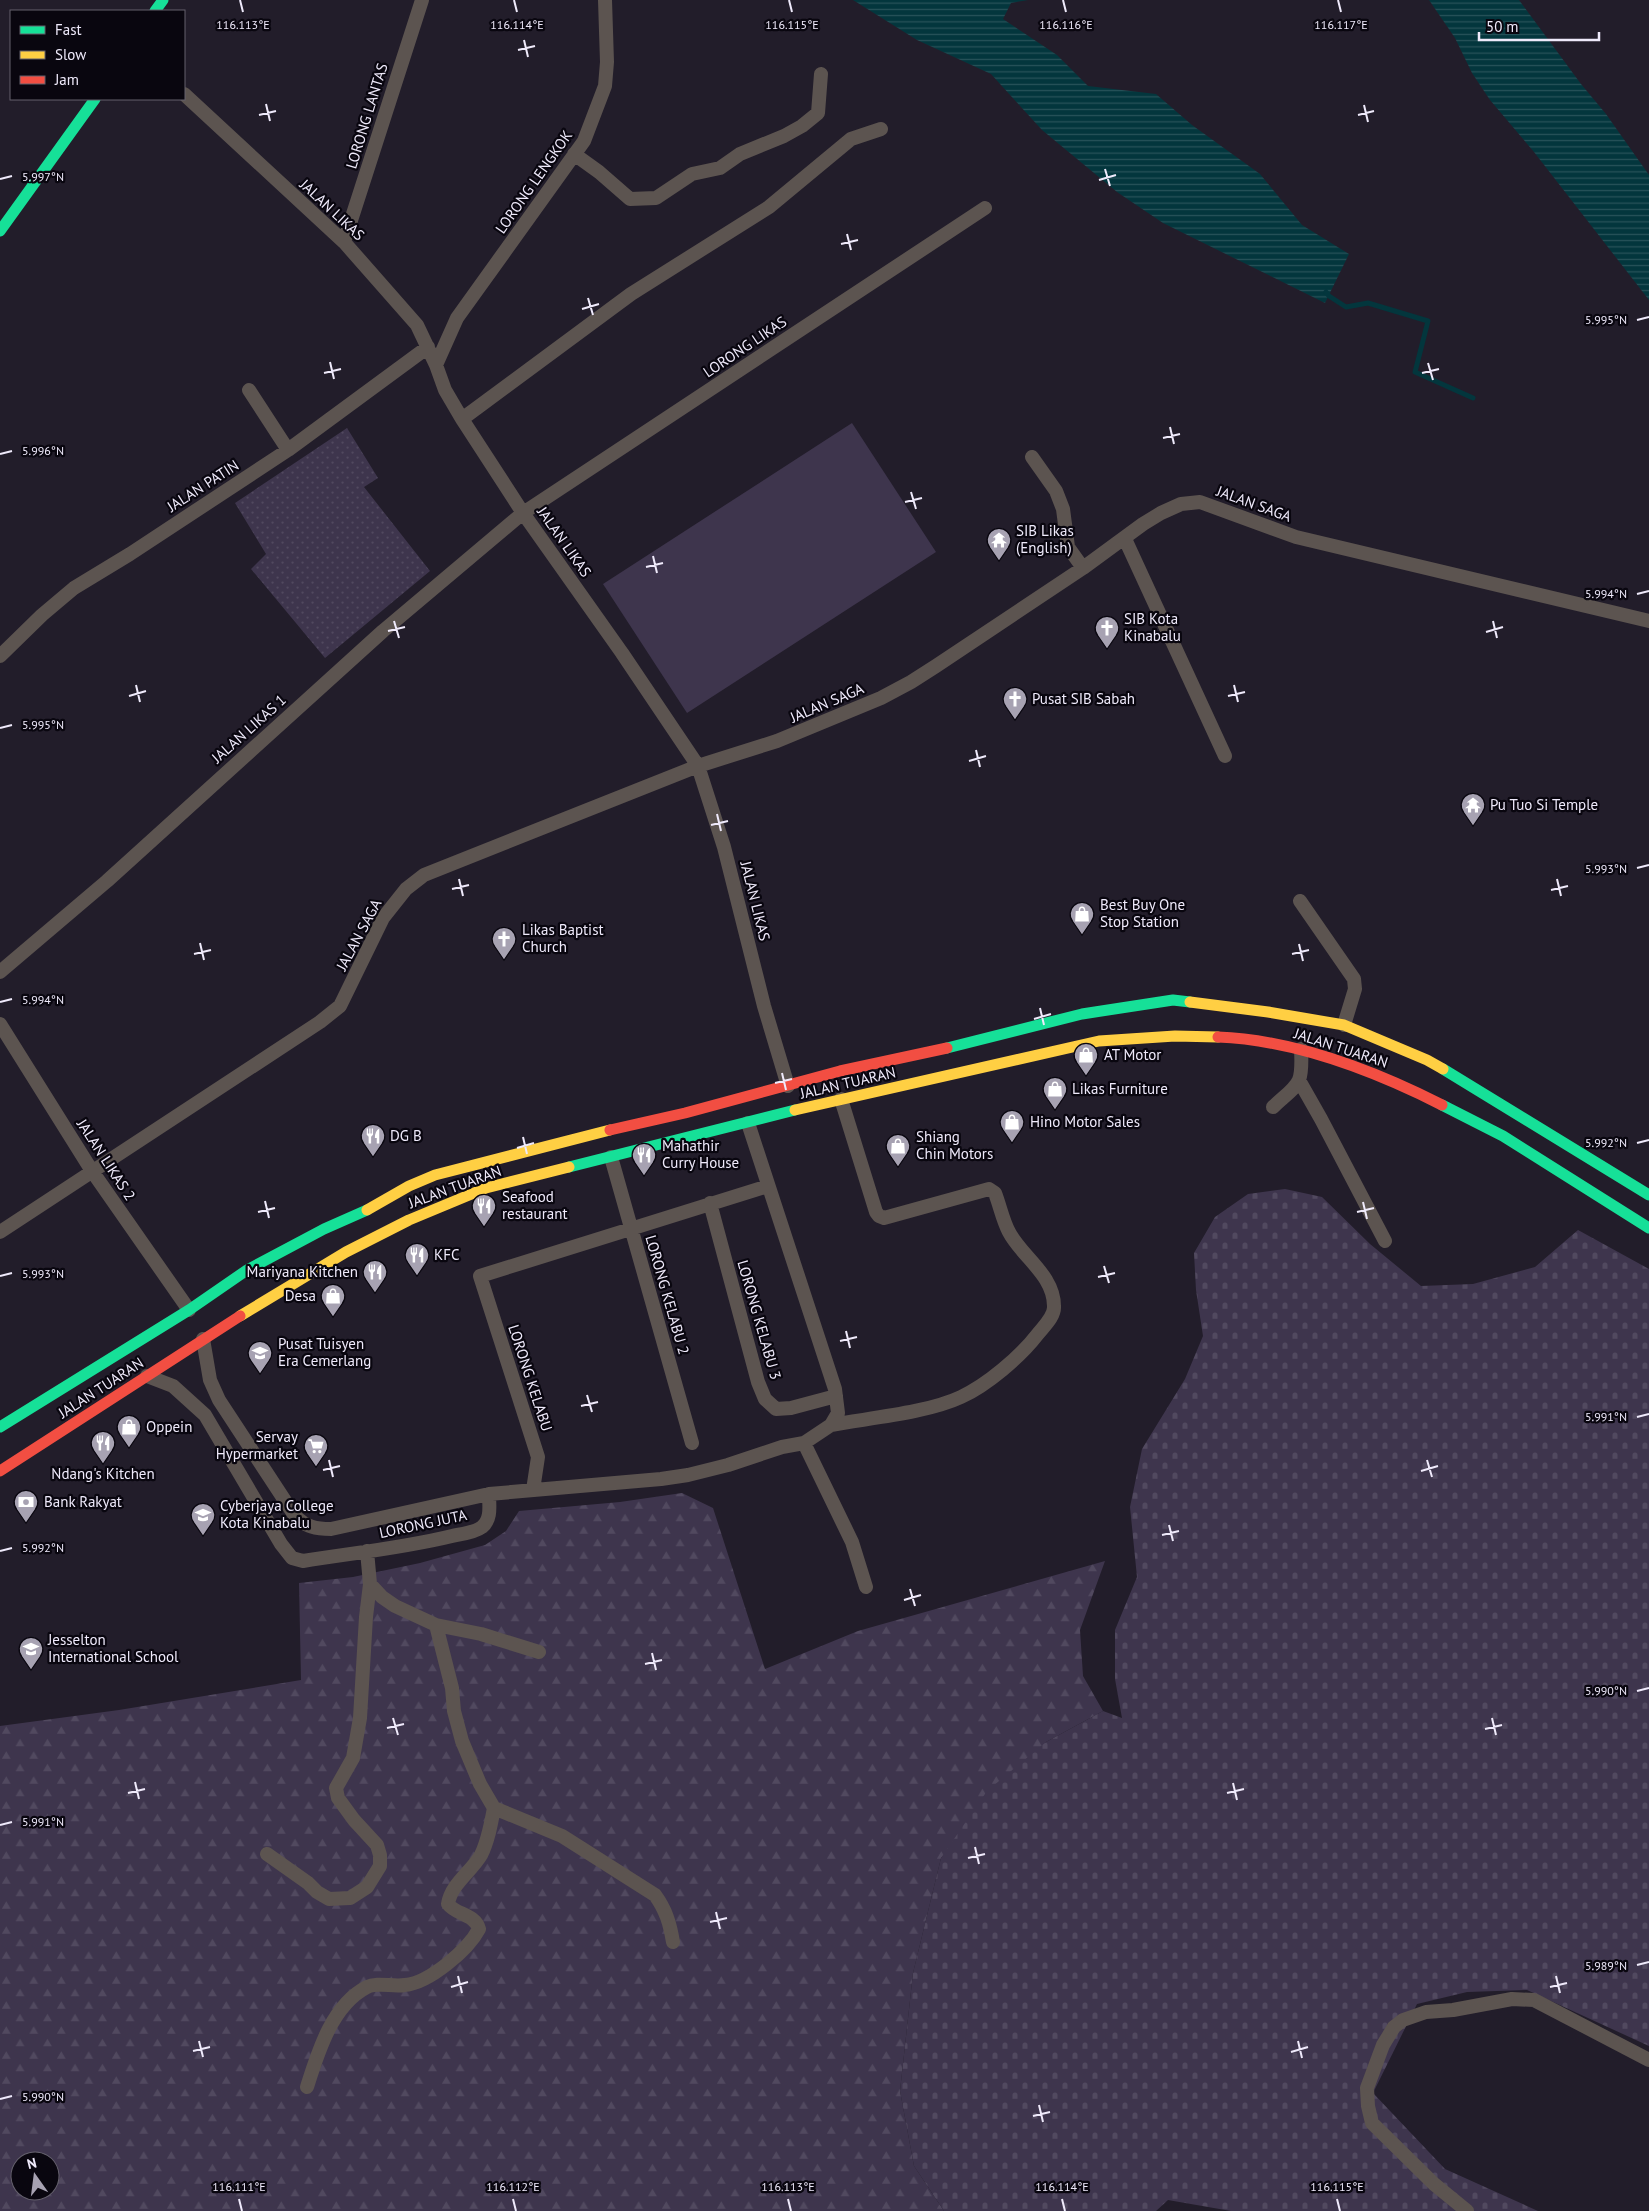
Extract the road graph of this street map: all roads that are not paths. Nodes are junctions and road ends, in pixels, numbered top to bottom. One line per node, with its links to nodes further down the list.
1 (422, 0): 10 (street, LORONG LANTAS)
2 (605, 0): 7 (street, LORONG LENGKOK)
3 (821, 74): 7 (street)
4 (185, 95): 10 (street, JALAN LIKAS)
5 (94, 100): 9 (main road)
6 (882, 129): 14 (street)
7 (574, 154): 12 (street, LORONG LENGKOK)
8 (985, 208): 17 (street, LORONG LIKAS)
9 (0, 231)
10 (344, 242): 11 (street, JALAN LIKAS)
11 (428, 348): 12 (street, JALAN LIKAS); 15 (street, JALAN PATIN)
12 (436, 365): 14 (street, JALAN LIKAS)
13 (249, 390): 15 (street)
14 (462, 419): 17 (street, JALAN LIKAS)
15 (288, 450): 21 (street, JALAN PATIN)
16 (1032, 457): 19 (street)
17 (524, 513): 23 (street, JALAN LIKAS); 25 (street, JALAN LIKAS 1)
18 (1125, 539): 19 (street, JALAN SAGA); 20 (street, JALAN SAGA); 22 (street)
19 (1083, 568): 23 (street, JALAN SAGA)
20 (1649, 621)
21 (0, 656)
22 (1225, 756)
23 (698, 766): 31 (street, JALAN LIKAS); 36 (street, JALAN SAGA)
24 (1300, 901): 27 (street)
25 (0, 972)
26 (0, 1024): 36 (street, JALAN LIKAS 2)
27 (1344, 1025): 31 (main road, JALAN TUARAN); 37 (main road, JALAN TUARAN)
28 (1301, 1049): 29 (main road, JALAN TUARAN); 30 (street); 37 (main road, JALAN TUARAN)
29 (1061, 1050): 31 (main road); 32 (main road, JALAN TUARAN)
30 (1300, 1082): 33 (street); 44 (street)
31 (796, 1092): 45 (main road, JALAN TUARAN)
32 (841, 1099): 34 (main road, JALAN TUARAN); 49 (street)
33 (1273, 1108)
34 (748, 1124): 35 (main road, JALAN TUARAN); 38 (street)
35 (611, 1157): 41 (street, LORONG KELABU 2); 46 (main road, JALAN TUARAN)
36 (92, 1171): 43 (street, JALAN SAGA); 45 (street, JALAN LIKAS 2)
37 (1599, 1181): 39 (main road, JALAN TUARAN); 42 (main road, JALAN TUARAN)
38 (768, 1186): 40 (street); 48 (street)
39 (1649, 1195)
40 (710, 1204): 41 (street); 48 (street, LORONG KELABU 3)
41 (631, 1228): 51 (street, LORONG KELABU 2); 54 (street, LORONG KELABU)
42 (1649, 1228)
43 (0, 1232)
44 (1385, 1241)
45 (189, 1310): 50 (main road, JALAN TUARAN)
46 (203, 1339): 47 (main road, JALAN TUARAN); 55 (street, LORONG JUTA)
47 (147, 1376): 53 (main road, JALAN TUARAN); 56 (street, LORONG JUTA)
48 (836, 1396): 49 (street)
49 (831, 1425): 52 (street)
50 (0, 1427)
51 (692, 1443)
52 (804, 1443): 54 (street); 58 (street)
53 (0, 1471)
54 (533, 1490): 55 (street)
55 (489, 1494): 56 (street, LORONG JUTA)
56 (367, 1551): 57 (street)
57 (370, 1584): 59 (street); 62 (street)
58 (866, 1587)
59 (436, 1625): 60 (street); 61 (street)
60 (539, 1652)
61 (494, 1808): 63 (street); 65 (street)
62 (267, 1854)
63 (673, 1942)
64 (1649, 2060): 66 (street)
65 (307, 2087)
66 (1467, 2211)

